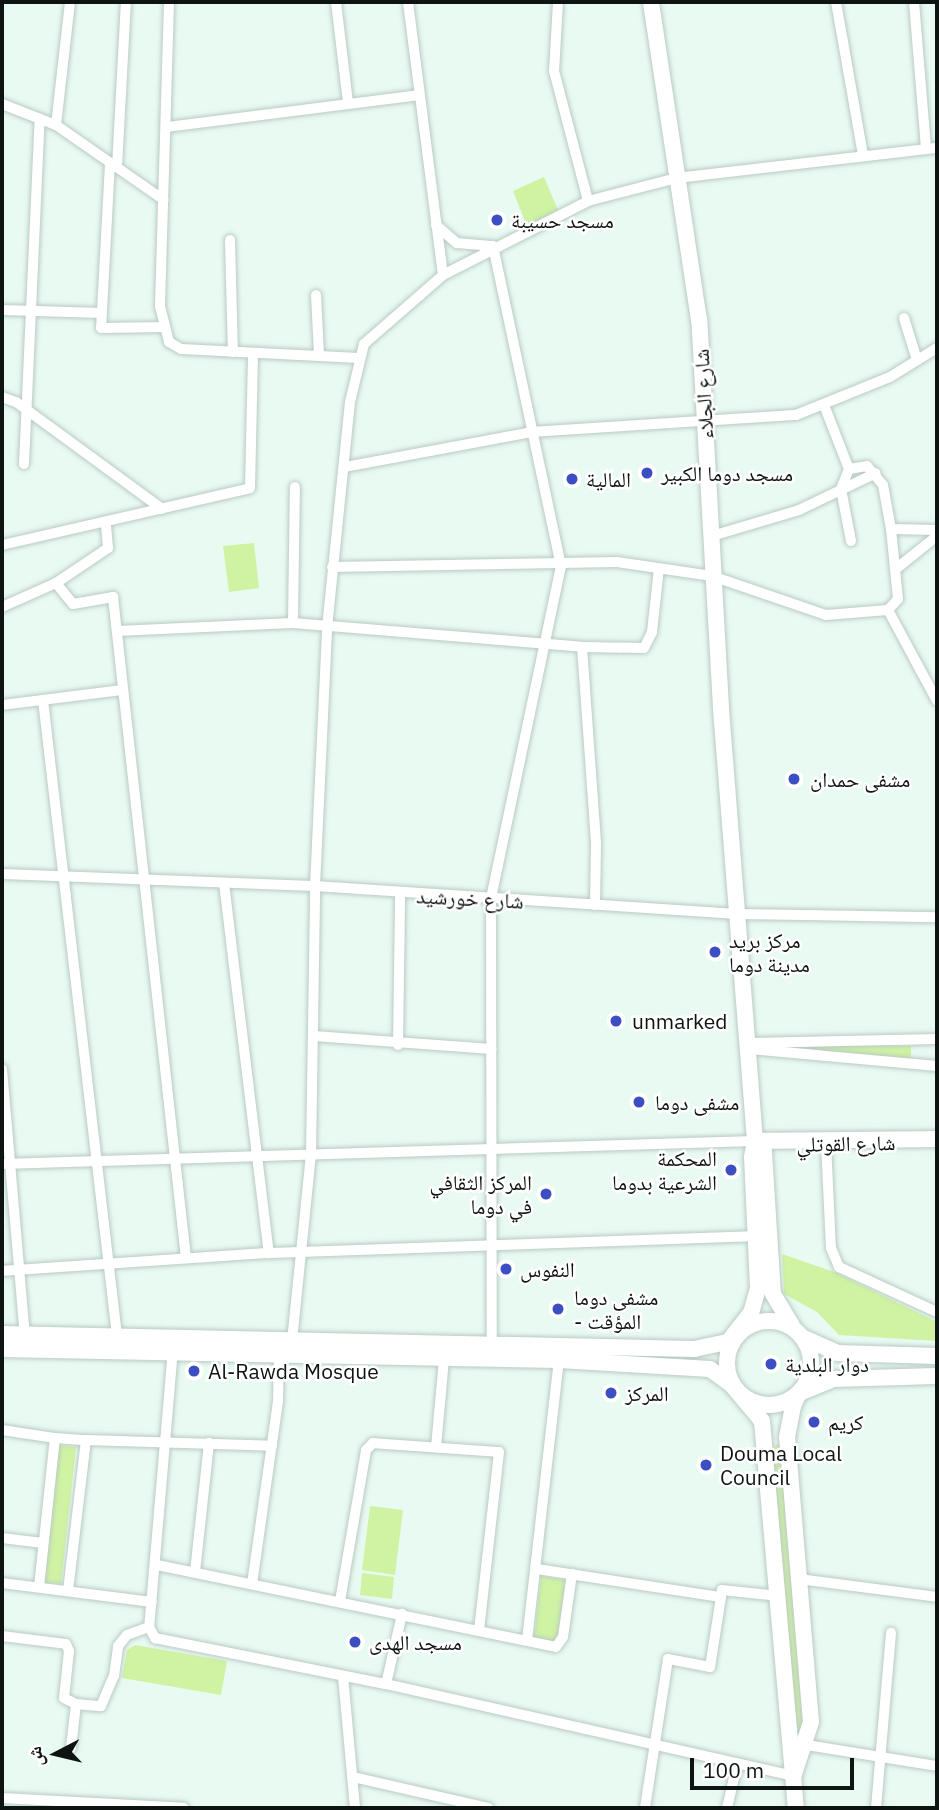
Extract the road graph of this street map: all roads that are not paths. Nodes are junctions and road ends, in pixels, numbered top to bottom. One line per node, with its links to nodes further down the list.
1 (70, 2): 14 (street)
2 (126, 2): 18 (street)
3 (170, 2): 15 (street)
4 (336, 2): 11 (street)
5 (408, 2): 10 (street)
6 (558, 2): 21 (street)
7 (651, 2): 19 (street, شارع الجلاء)
8 (836, 2): 17 (street)
9 (914, 2): 16 (street)
10 (419, 94): 11 (street); 22 (street)
11 (348, 103): 15 (street)
12 (2, 104): 13 (street)
13 (40, 118): 14 (street); 28 (street)
14 (56, 125): 18 (street)
15 (167, 127): 20 (street)
16 (931, 148): 17 (street)
17 (863, 155): 19 (street)
18 (113, 165): 20 (street); 29 (street)
19 (677, 178): 21 (street); 41 (street, شارع الجلاء)
20 (164, 200): 31 (street)
21 (588, 201): 24 (street)
22 (436, 225): 24 (street); 25 (street)
23 (230, 240): 33 (street)
24 (493, 246): 25 (street); 42 (street)
25 (443, 275): 36 (street)
26 (316, 295): 35 (street)
27 (2, 310): 28 (street)
28 (34, 312): 29 (street); 40 (street)
29 (102, 313): 31 (street)
30 (904, 318): 37 (street)
31 (165, 327): 33 (street)
32 (937, 348): 37 (street)
33 (233, 352): 34 (street)
34 (253, 354): 35 (street); 49 (street)
35 (319, 355): 36 (street)
36 (359, 358): 44 (street)
37 (917, 360): 39 (street)
38 (2, 397): 40 (street)
39 (824, 405): 41 (street); 45 (street)
40 (27, 411): 43 (street); 49 (street)
41 (704, 418): 42 (street); 53 (street, شارع الجلاء)
42 (532, 432): 44 (street); 57 (street)
43 (24, 464)
44 (345, 467): 58 (street)
45 (849, 469): 46 (street); 48 (street)
46 (876, 473): 48 (street); 51 (street)
47 (295, 487): 65 (street)
48 (841, 489): 53 (street); 55 (street)
49 (162, 509): 50 (street)
50 (106, 524): 56 (street); 62 (street)
51 (891, 529): 52 (street); 60 (street)
52 (937, 530)
53 (712, 536): 61 (street, شارع الجلاء)
54 (937, 536): 60 (street)
55 (852, 541)
56 (2, 545)
57 (561, 566): 58 (street); 59 (street); 68 (street)
58 (332, 567): 66 (street)
59 (659, 568): 61 (street); 69 (street)
60 (897, 568): 64 (street)
61 (712, 576): 64 (street); 82 (street, شارع الجلاء)
62 (56, 583): 63 (street); 67 (street)
63 (2, 607)
64 (888, 610): 72 (street)
65 (293, 623): 66 (street); 67 (street)
66 (327, 628): 68 (street); 78 (street)
67 (117, 631): 70 (street)
68 (546, 642): 69 (street); 80 (street)
69 (582, 648): 81 (street)
70 (123, 690): 71 (street); 76 (street)
71 (43, 700): 73 (street); 75 (street)
72 (937, 701)
73 (2, 705)
74 (2, 874): 75 (street, شارع خورشيد)
75 (65, 876): 76 (street, شارع خورشيد); 98 (street)
76 (145, 879): 77 (street, شارع خورشيد); 97 (street)
77 (224, 883): 78 (street, شارع خورشيد); 95 (street)
78 (315, 886): 79 (street, شارع خورشيد); 84 (street)
79 (400, 894): 80 (street, شارع خورشيد); 86 (street)
80 (491, 898): 81 (street, شارع خورشيد); 88 (street)
81 (595, 905): 82 (street, شارع خورشيد)
82 (737, 914): 83 (street, شارع خورشيد); 87 (street, شارع الجلاء)
83 (937, 917)
84 (314, 1036): 86 (street); 96 (street)
85 (937, 1039): 87 (street)
86 (398, 1045): 88 (street)
87 (750, 1046): 89 (street); 92 (street, شارع الجلاء)
88 (492, 1049): 94 (street)
89 (937, 1066)
90 (2, 1069): 99 (street)
91 (937, 1139): 93 (street, شارع القوتلي)
92 (755, 1141): 93 (street, شارع القوتلي); 94 (street); 100 (street); 109 (street)
93 (826, 1143): 108 (street)
94 (492, 1152): 96 (street); 101 (street)
95 (259, 1154): 96 (street); 97 (street); 102 (street)
96 (311, 1154): 103 (street)
97 (176, 1158): 98 (street); 104 (street)
98 (98, 1159): 99 (street); 105 (street)
99 (6, 1164): 106 (street)
100 (754, 1236): 101 (street); 111 (street)
101 (492, 1245): 103 (street); 119 (street)
102 (269, 1253): 103 (street); 104 (street)
103 (303, 1254): 114 (street)
104 (186, 1258): 105 (street)
105 (111, 1262): 106 (street); 113 (street)
106 (19, 1270): 107 (street); 112 (street)
107 (2, 1271)
108 (937, 1311)
109 (798, 1333): 111 (street); 120 (street); 125 (street)
110 (2, 1334): 112 (street)
111 (738, 1334): 115 (street); 126 (street)
112 (25, 1335): 113 (street)
113 (117, 1336): 118 (street)
114 (292, 1340): 118 (street); 119 (street)
115 (610, 1346): 119 (street); 123 (street)
116 (2, 1349): 117 (street)
117 (173, 1349): 118 (street); 130 (street)
118 (274, 1349): 121 (street); 132 (street)
119 (492, 1353): 121 (street); 122 (street)
120 (937, 1356)
121 (444, 1359): 133 (street)
122 (559, 1360): 123 (street); 137 (street)
123 (612, 1363): 126 (street)
124 (937, 1376): 125 (street)
125 (799, 1393): 126 (street); 140 (street)
126 (740, 1394): 145 (street)
127 (2, 1430): 128 (street)
128 (55, 1438): 129 (street); 135 (street)
129 (86, 1440): 130 (street); 144 (street)
130 (167, 1440): 131 (street); 136 (street)
131 (209, 1443): 132 (street); 138 (street)
132 (272, 1446): 142 (street)
133 (436, 1447): 148 (street); 152 (street)
134 (2, 1538): 135 (street)
135 (43, 1543): 143 (street)
136 (157, 1565): 138 (street); 149 (street)
137 (537, 1569): 139 (street); 155 (street)
138 (195, 1572): 142 (street)
139 (572, 1574): 146 (street); 155 (street)
140 (799, 1579): 147 (street); 159 (street)
141 (2, 1583): 143 (street)
142 (252, 1584): 148 (street)
143 (39, 1587): 144 (street)
144 (68, 1590): 149 (street)
145 (779, 1596): 146 (street); 165 (street)
146 (721, 1597): 161 (street)
147 (937, 1597)
148 (340, 1601): 150 (street)
149 (152, 1602): 151 (street)
150 (402, 1614): 152 (street); 157 (street)
151 (149, 1627): 156 (street); 158 (street)
152 (479, 1630): 155 (street)
153 (891, 1633): 162 (street)
154 (2, 1636): 158 (street)
155 (527, 1640)
156 (343, 1676): 157 (street); 166 (street)
157 (386, 1684): 161 (street)
158 (76, 1704): 160 (street)
159 (807, 1745): 162 (street); 165 (street)
160 (71, 1748)
161 (656, 1748): 163 (street); 171 (street)
162 (880, 1759): 164 (street); 174 (street)
163 (737, 1765): 165 (street); 172 (street)
164 (937, 1766)
165 (793, 1776): 173 (street)
166 (353, 1777): 168 (street); 170 (street)
167 (2, 1798): 169 (street)
168 (480, 1807)
169 (184, 1808)
170 (355, 1808)
171 (645, 1808)
172 (727, 1808)
173 (796, 1808)
174 (876, 1808)

